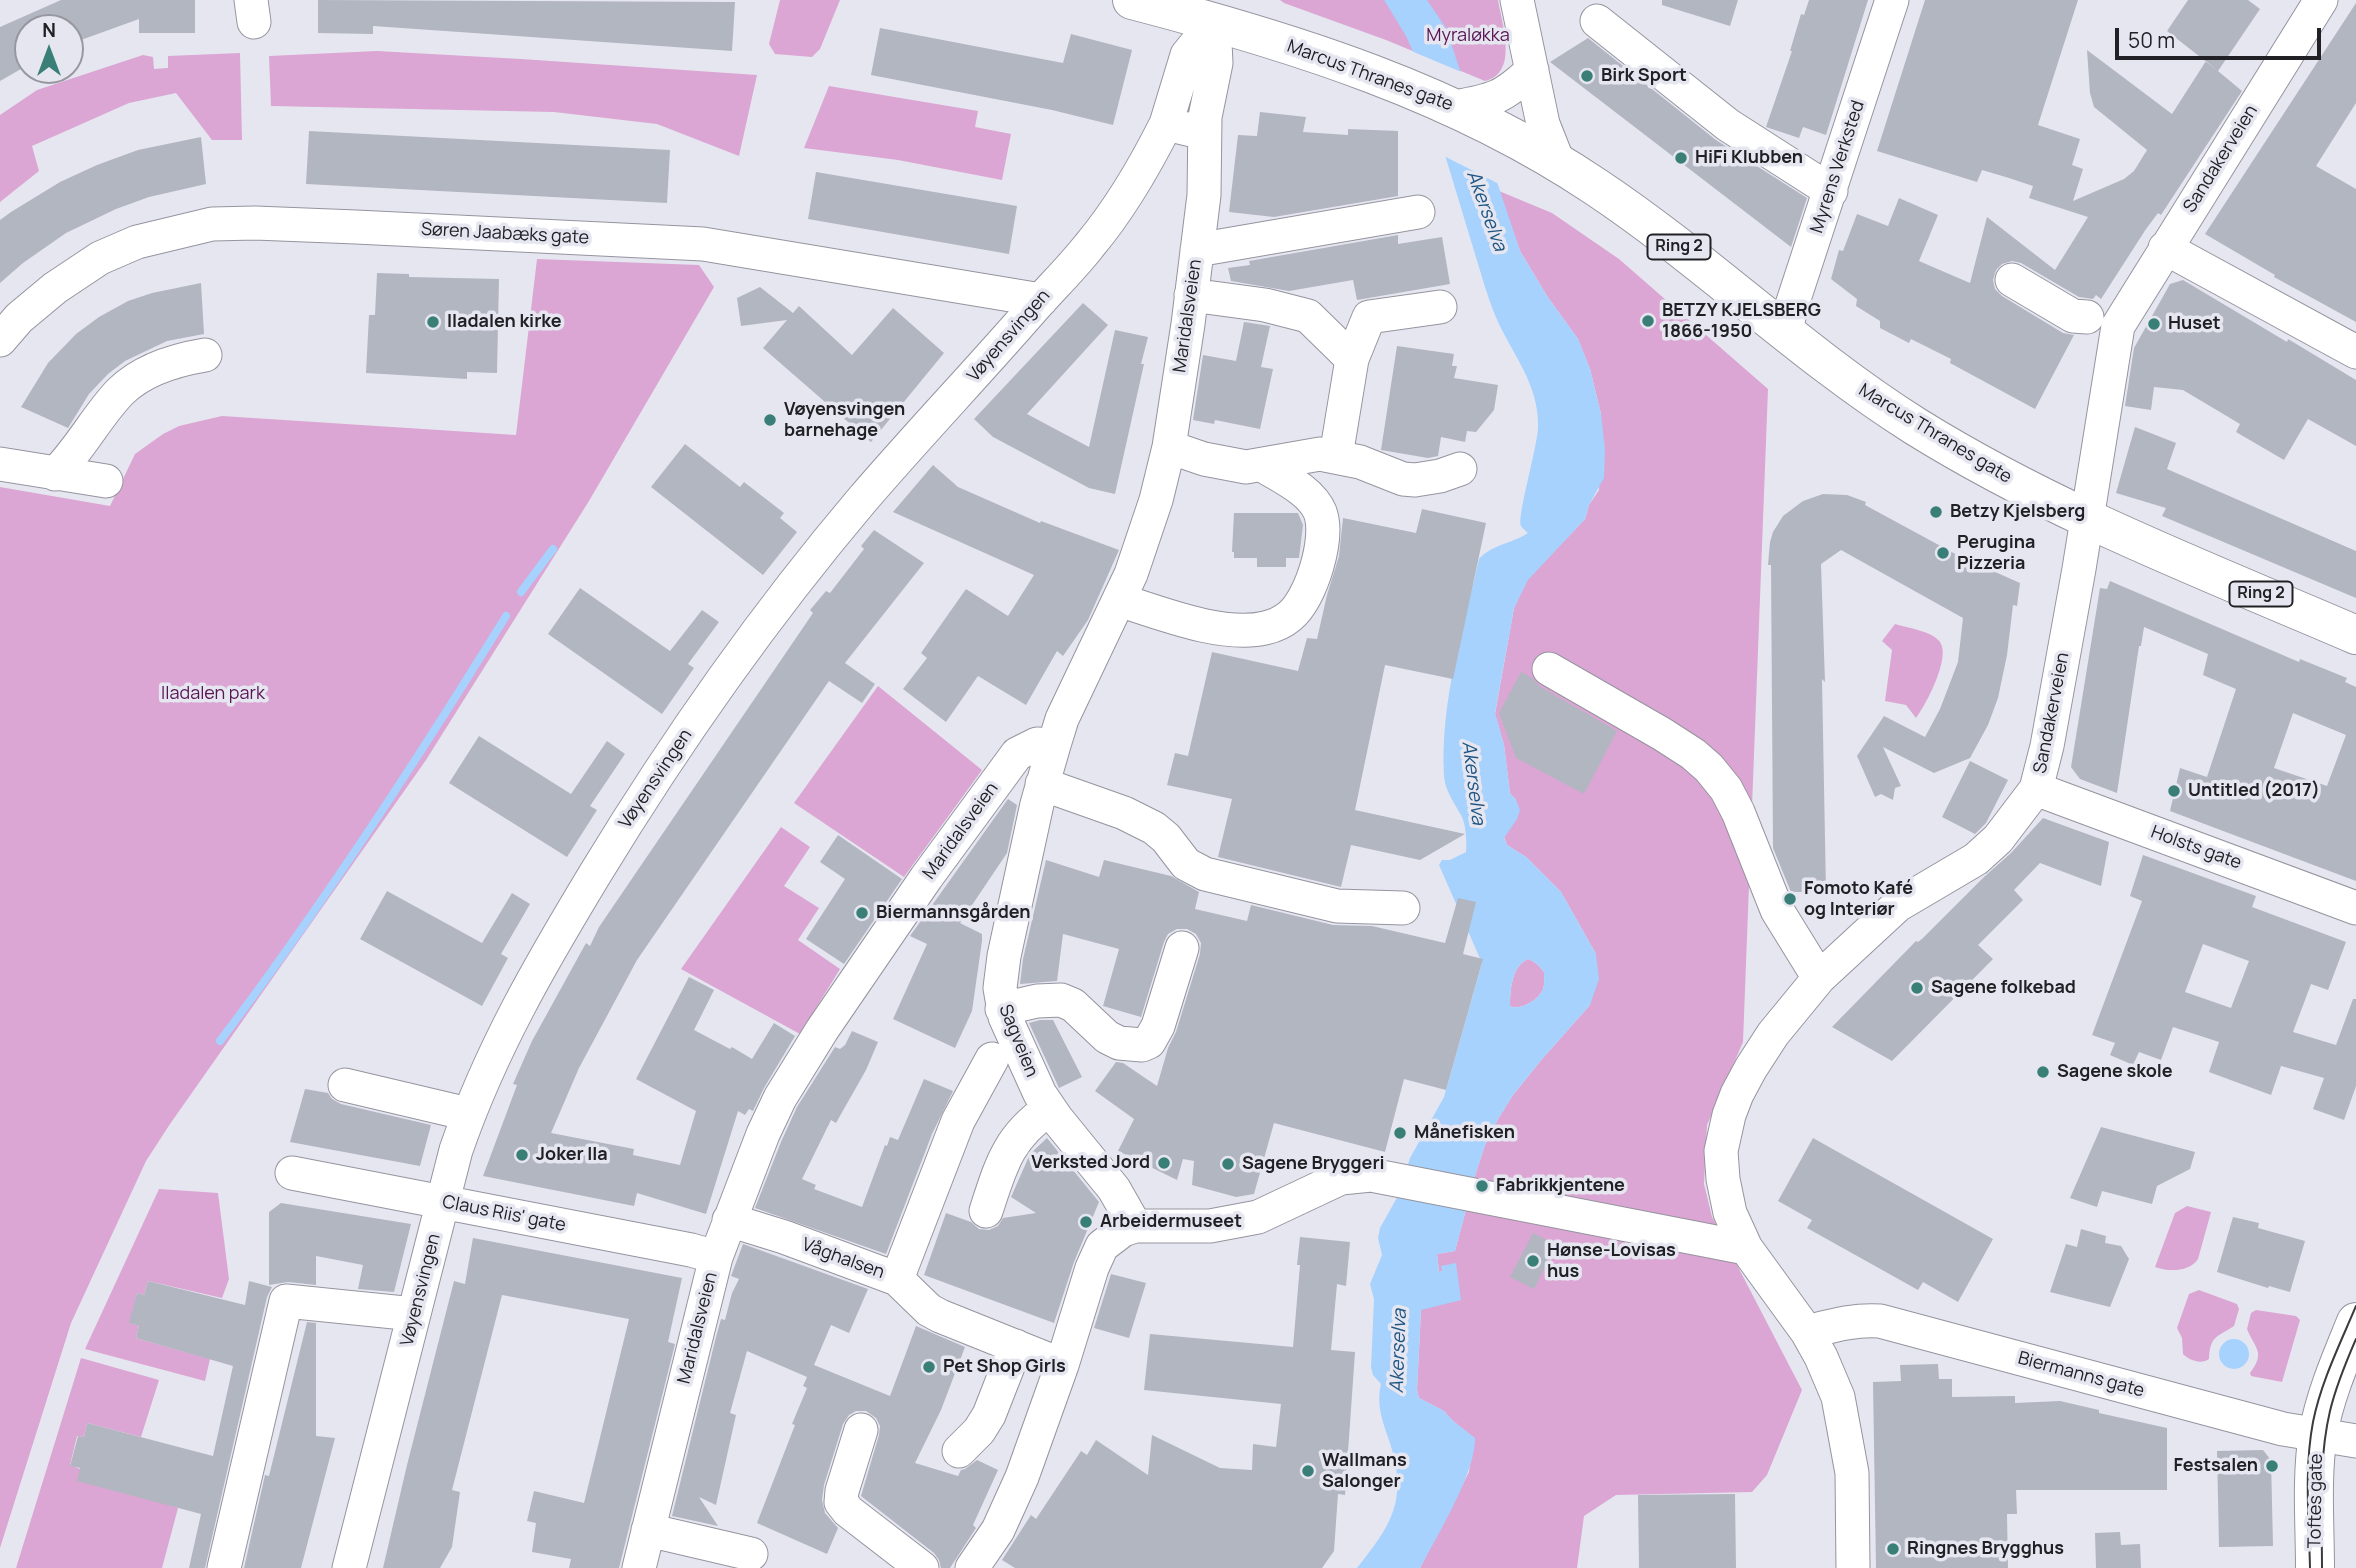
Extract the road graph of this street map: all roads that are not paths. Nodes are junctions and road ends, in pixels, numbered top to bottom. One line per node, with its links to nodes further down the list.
1 (1132, 0): 6 (main road, Ring 2)
2 (1517, 0): 7 (street)
3 (1892, 0): 11 (street, Myrens Verksted)
4 (2321, 0): 13 (street, Sandakerveien)
5 (1597, 21): 11 (street)
6 (1214, 22): 8 (main road, Marcus Thranes gate / Ring 2); 9 (street, Maridalsveien)
7 (1532, 70): 8 (street); 10 (street)
8 (1500, 116): 10 (main road, Marcus Thranes gate / Ring 2)
9 (1185, 128): 14 (street, Maridalsveien); 17 (street, Vøyensvingen)
10 (1558, 162): 20 (main road, Marcus Thranes gate / Ring 2)
11 (1831, 191): 20 (street, Myrens Verksted)
12 (1418, 212): 14 (street)
13 (2165, 248): 19 (street, Sandakerveien); 22 (street)
14 (1197, 250): 16 (street, Maridalsveien)
15 (2012, 280): 19 (street)
16 (1191, 295): 24 (street); 25 (street, Maridalsveien)
17 (1041, 300): 21 (street, Søren Jaabæks gate); 47 (street, Vøyensvingen)
18 (1440, 307): 24 (street)
19 (2089, 313): 32 (street, Sandakerveien)
20 (1785, 334): 32 (main road, Marcus Thranes gate / Ring 2)
21 (0, 340)
22 (2356, 352)
23 (205, 355): 30 (street)
24 (1352, 359): 26 (street)
25 (1169, 447): 28 (street); 33 (street, Maridalsveien)
26 (1336, 456): 28 (street); 29 (street)
27 (0, 464): 30 (street)
28 (1262, 465): 33 (street)
29 (1460, 469)
30 (55, 474): 31 (street)
31 (106, 481)
32 (2088, 518): 34 (main road, Marcus Thranes gate / Ring 2); 38 (street, Sandakerveien)
33 (1119, 600): 36 (street, Maridalsveien)
34 (2356, 635)
35 (1549, 669): 42 (street)
36 (1054, 745): 37 (street, Sagveien); 51 (street, Maridalsveien)
37 (1042, 784): 39 (street); 43 (street, Sagveien)
38 (2036, 789): 40 (street, Holsts gate); 42 (street, Sandakerveien)
39 (1403, 908)
40 (2356, 908)
41 (1182, 948): 43 (street)
42 (1819, 978): 53 (street, Sandakerveien)
43 (1003, 1009): 46 (street, Sagveien)
44 (992, 1059): 55 (street)
45 (345, 1084): 47 (street)
46 (1049, 1109): 50 (street); 52 (street, Sagveien)
47 (468, 1114): 49 (street, Vøyensvingen)
48 (292, 1173): 49 (street, Claus Riis' gate)
49 (443, 1202): 54 (street, Claus Riis' gate); 56 (street, Vøyensvingen)
50 (986, 1211)
51 (729, 1220): 54 (street, Maridalsveien); 55 (street, Våghalsen)
52 (1135, 1226): 53 (street); 60 (street)
53 (1746, 1248): 58 (street, Sandakerveien)
54 (716, 1257): 65 (street, Maridalsveien)
55 (897, 1279): 59 (street, Våghalsen)
56 (414, 1314): 67 (street); 68 (street, Vøyensvingen)
57 (2356, 1322): 62 (main road, Toftes gate)
58 (1807, 1332): 62 (street, Biermanns gate); 72 (street, Sandakerveien)
59 (1016, 1346): 60 (street, Våghalsen); 64 (street)
60 (1062, 1364): 71 (street)
61 (861, 1430): 70 (street)
62 (2318, 1435): 63 (street, Biermanns gate); 73 (main road, Toftes gate)
63 (2356, 1441)
64 (959, 1451)
65 (648, 1530): 66 (street); 69 (street, Maridalsveien)
66 (751, 1554)
67 (224, 1568)
68 (349, 1568)
69 (639, 1568)
70 (922, 1568)
71 (972, 1568)
72 (1853, 1568)
73 (2315, 1568)

